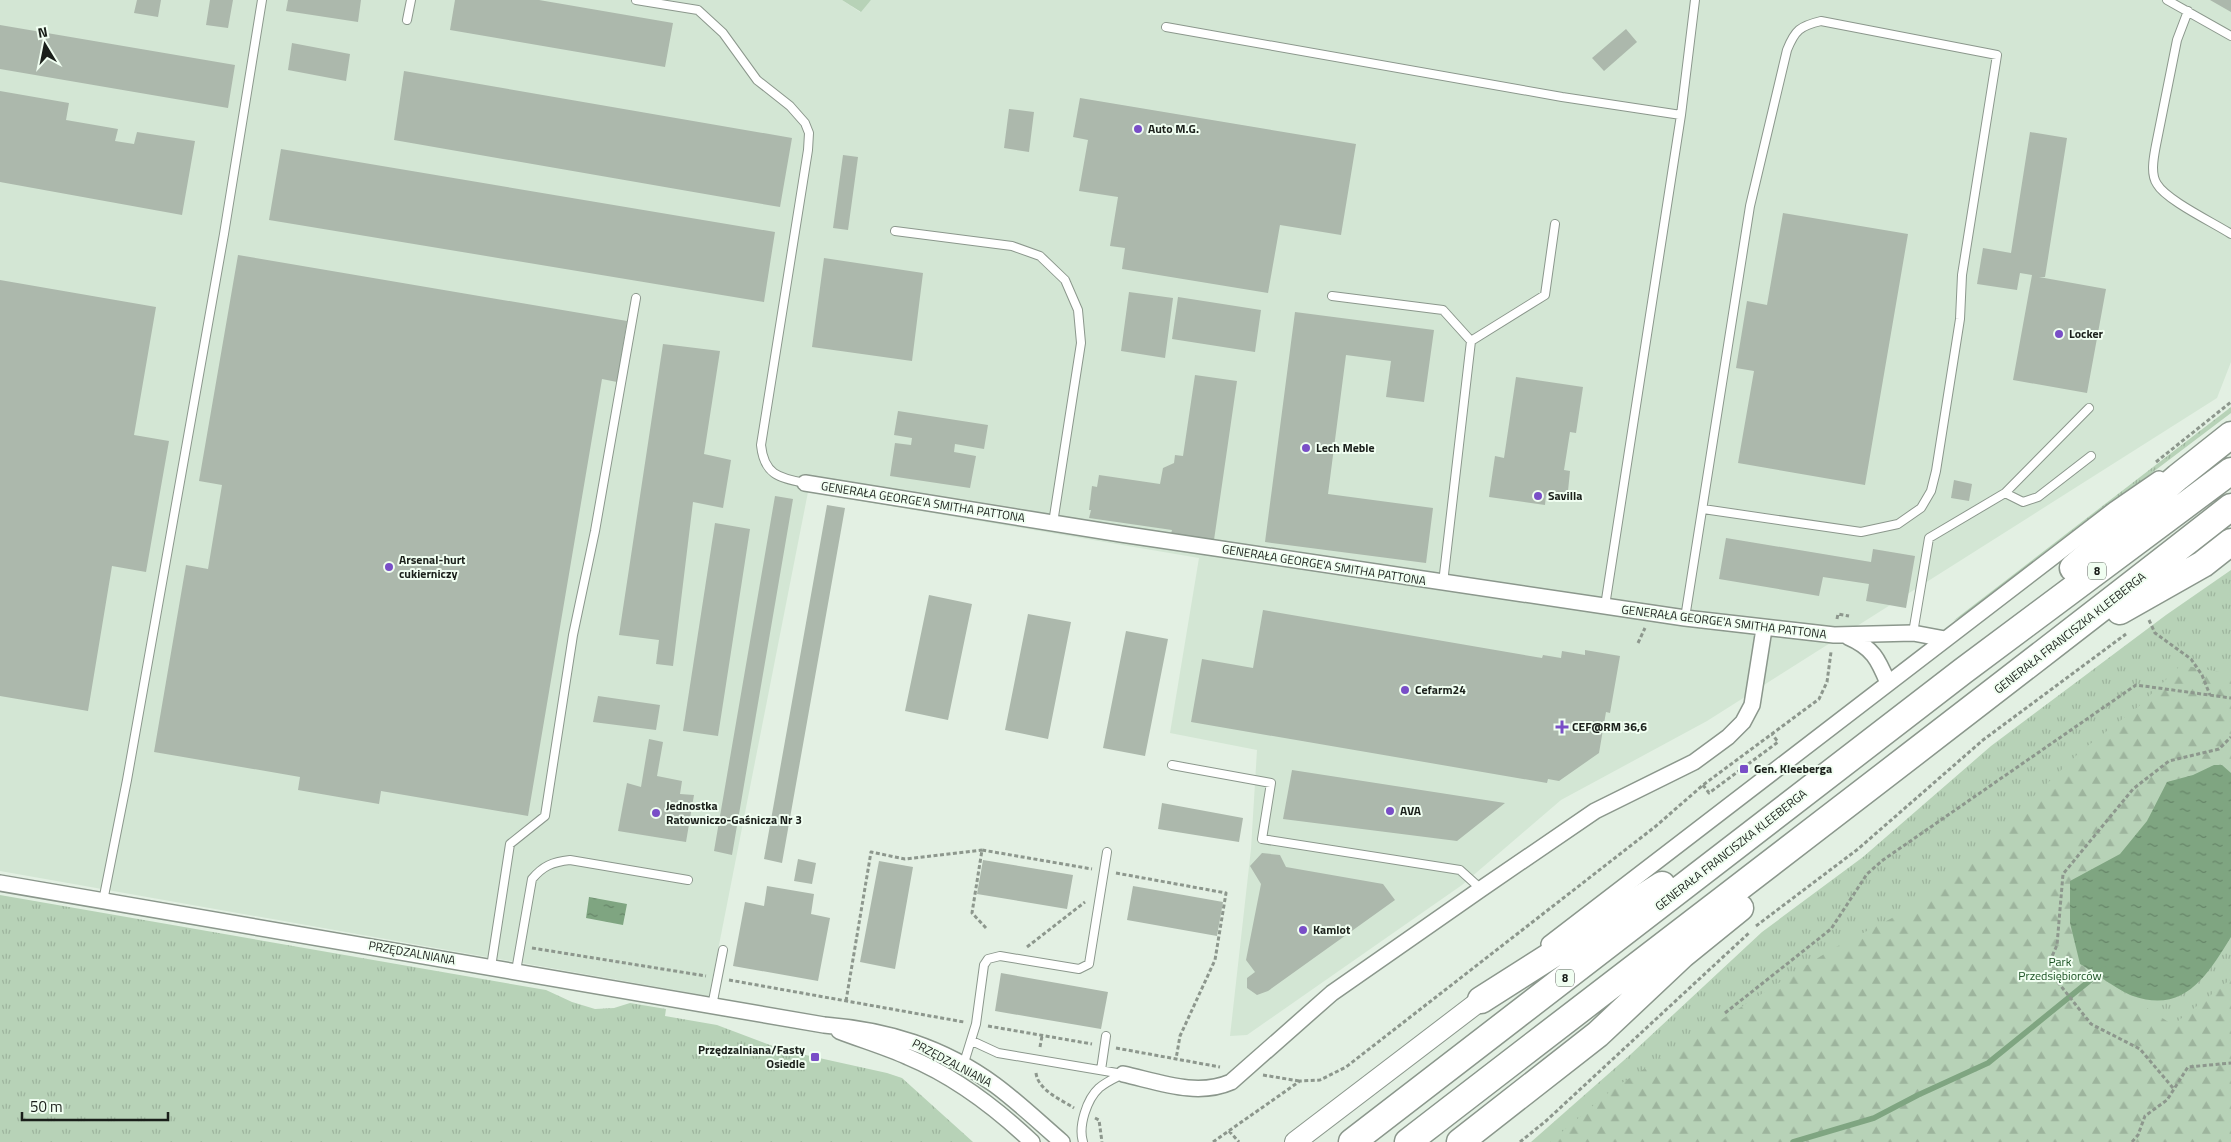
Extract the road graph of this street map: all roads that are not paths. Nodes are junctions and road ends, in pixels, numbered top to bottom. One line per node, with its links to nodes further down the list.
1 (262, 0): 45 (lane)
2 (411, 0): 7 (lane)
3 (636, 0): 22 (lane)
4 (1695, 0): 10 (lane)
5 (2167, 0): 6 (lane)
6 (2188, 12): 9 (lane); 13 (lane)
7 (407, 20)
8 (1166, 27): 10 (lane)
9 (2231, 36)
10 (1681, 115): 29 (lane)
11 (1555, 224): 16 (lane)
12 (895, 230): 26 (lane)
13 (2231, 234)
14 (1332, 296): 16 (lane)
15 (636, 298): 47 (lane)
16 (1471, 341): 28 (lane)
17 (2089, 408): 23 (lane)
18 (2231, 430): 34 (street)
19 (2231, 435): 36 (highway)
20 (2091, 456): 23 (lane)
21 (2231, 471): 36 (highway, GENERAŁA FRANCISZKA KLEEBERGA / 8)
22 (805, 482): 26 (street, GENERAŁA GEORGE'A SMITHA PATTONA)
23 (2005, 493): 32 (lane)
24 (2231, 507): 35 (highway, GENERAŁA FRANCISZKA KLEEBERGA)
25 (1702, 509): 25 (lane); 30 (lane)
26 (1054, 523): 28 (street, GENERAŁA GEORGE'A SMITHA PATTONA)
27 (2231, 542): 35 (highway)
28 (1443, 583): 29 (street, GENERAŁA GEORGE'A SMITHA PATTONA)
29 (1604, 606): 30 (street, GENERAŁA GEORGE'A SMITHA PATTONA)
30 (1685, 618): 31 (street, GENERAŁA GEORGE'A SMITHA PATTONA)
31 (1764, 629): 33 (street, GENERAŁA GEORGE'A SMITHA PATTONA); 44 (street)
32 (1913, 633): 33 (street, GENERAŁA GEORGE'A SMITHA PATTONA); 34 (street, GENERAŁA GEORGE'A SMITHA PATTONA)
33 (1839, 636): 37 (street, GENERAŁA GEORGE'A SMITHA PATTONA)
34 (1945, 638): 37 (street)
35 (2039, 658): 40 (highway, GENERAŁA FRANCISZKA KLEEBERGA)
36 (1963, 671): 39 (highway, GENERAŁA FRANCISZKA KLEEBERGA / 8)
37 (1888, 683): 49 (street)
38 (1172, 765): 44 (lane)
39 (1774, 817): 49 (highway); 57 (highway, GENERAŁA FRANCISZKA KLEEBERGA / 8)
40 (1805, 836): 62 (highway, GENERAŁA FRANCISZKA KLEEBERGA); 63 (highway)
41 (1107, 852): 53 (lane)
42 (688, 880): 48 (lane)
43 (0, 883): 45 (street, PRZĘDZALNIANA)
44 (1481, 889): 56 (street)
45 (103, 901): 47 (street, PRZĘDZALNIANA)
46 (723, 950): 50 (lane)
47 (491, 967): 48 (street, PRZĘDZALNIANA)
48 (516, 971): 50 (street, PRZĘDZALNIANA)
49 (1481, 1000): 61 (street)
50 (712, 1006): 51 (street, PRZĘDZALNIANA)
51 (824, 1025): 54 (street, PRZĘDZALNIANA); 58 (street, PRZĘDZALNIANA)
52 (1106, 1036): 55 (lane)
53 (972, 1041): 54 (lane); 55 (lane)
54 (963, 1066): 59 (street, PRZĘDZALNIANA)
55 (1101, 1070): 56 (lane)
56 (1123, 1074): 60 (lane)
57 (1354, 1140)
58 (1032, 1142)
59 (1062, 1142)
60 (1083, 1142)
61 (1295, 1142)
62 (1408, 1142)
63 (1460, 1142)

